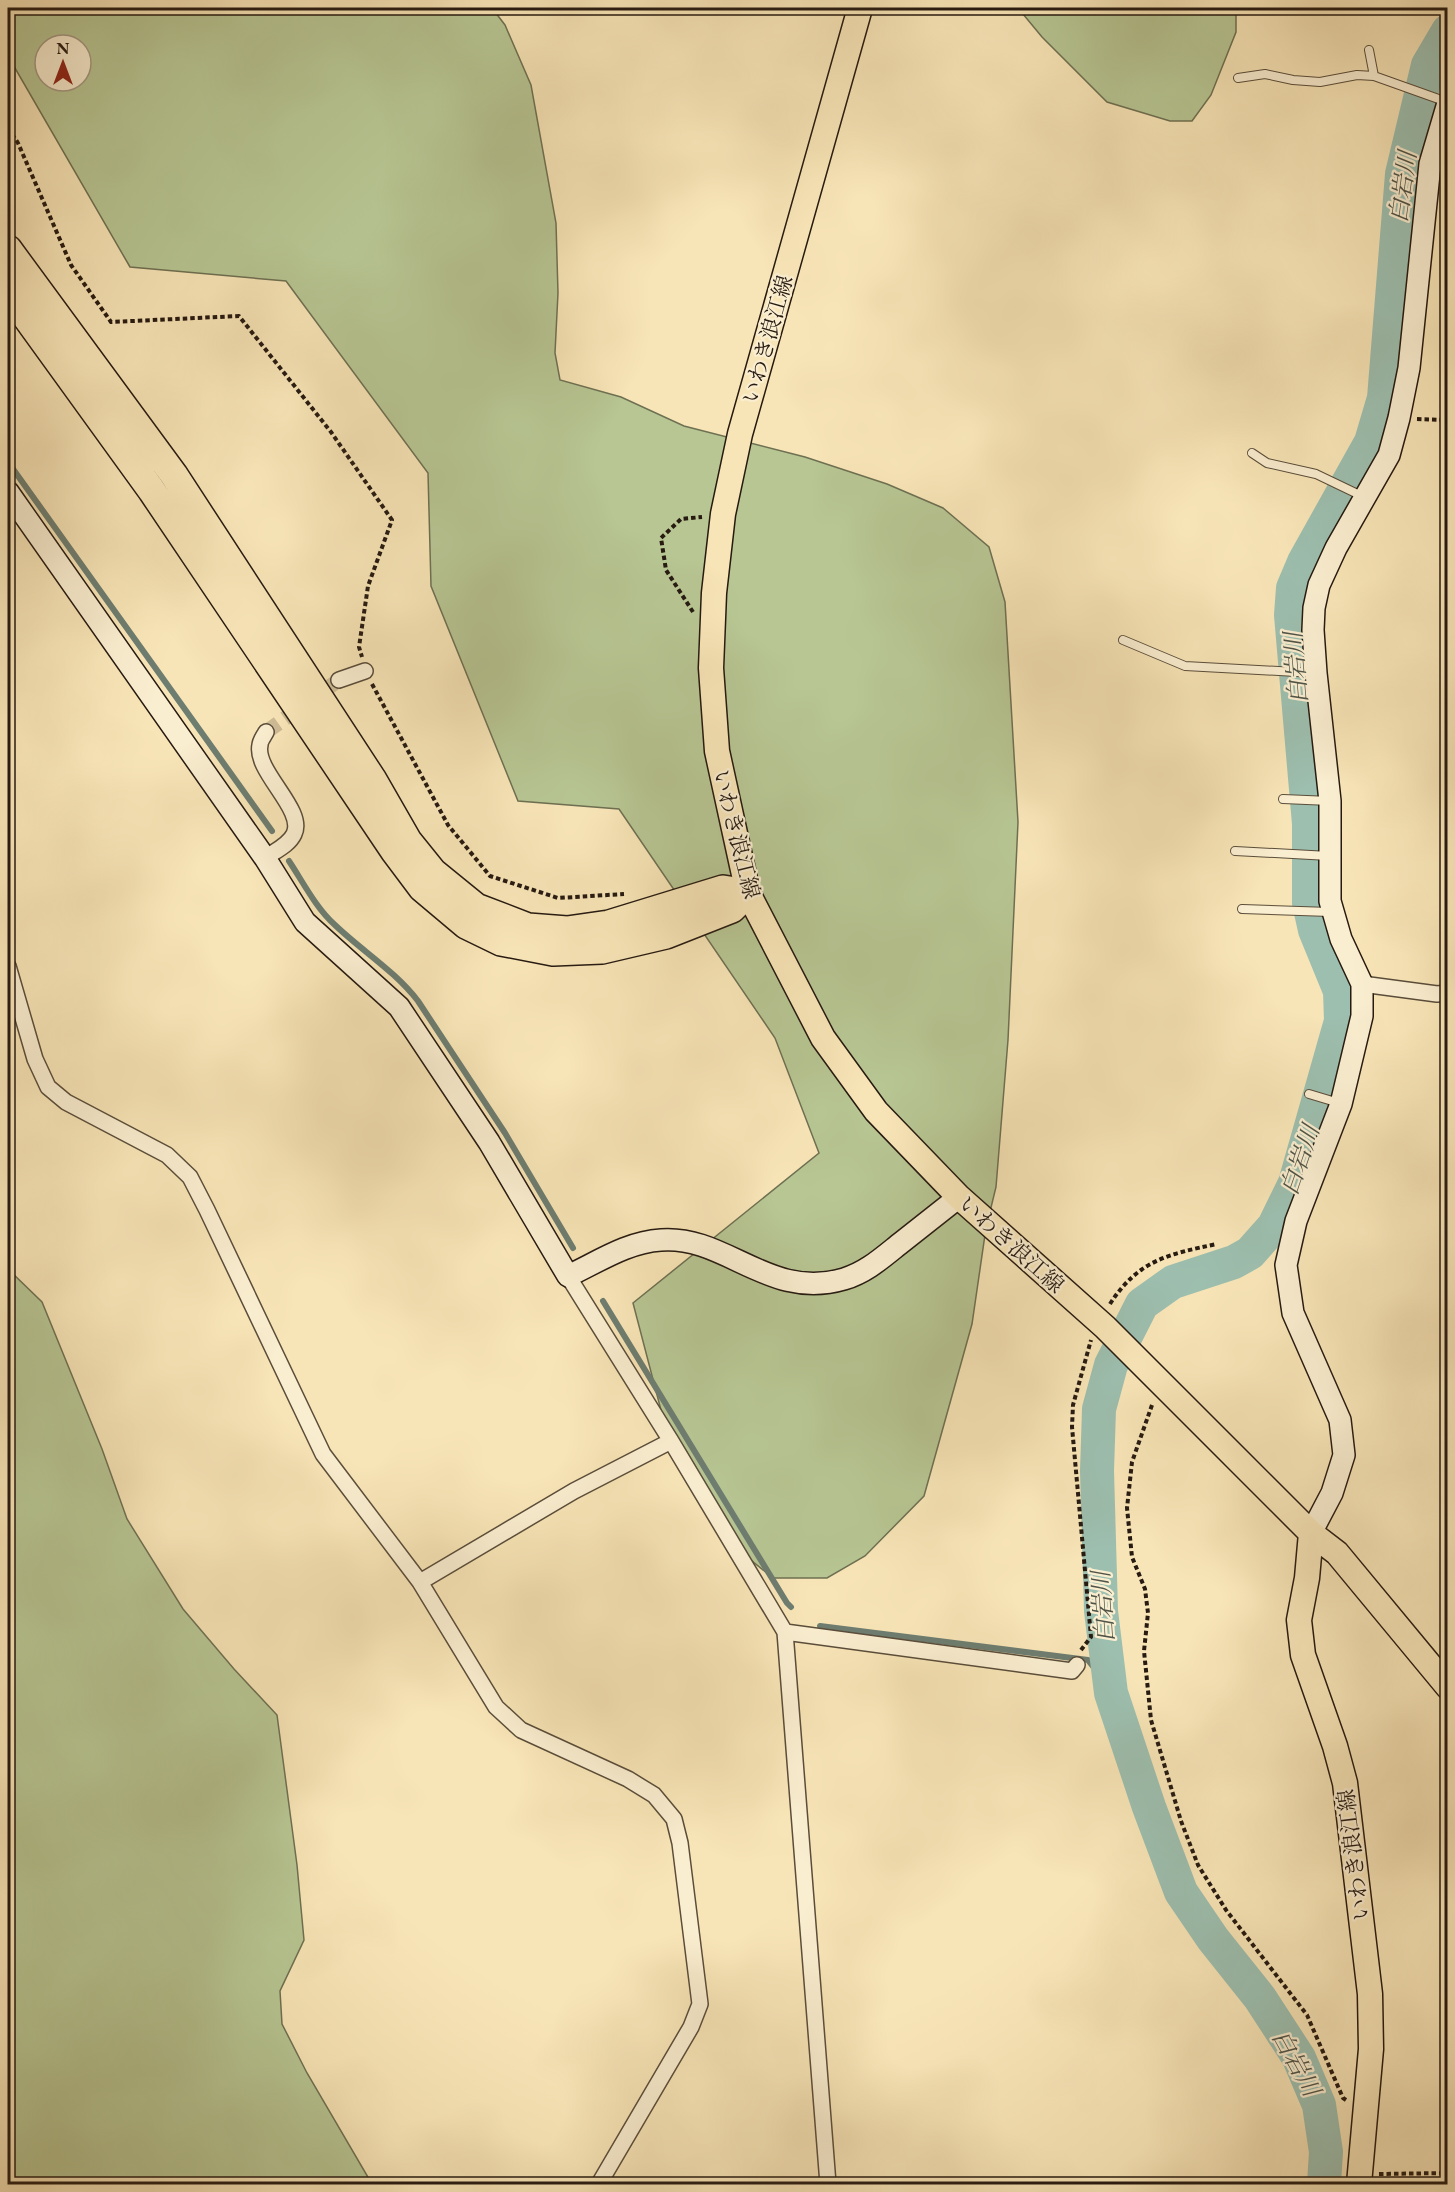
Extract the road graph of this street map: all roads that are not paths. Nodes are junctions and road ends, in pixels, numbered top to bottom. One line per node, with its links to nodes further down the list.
1 (860, 8): 21 (main road, いわき浪江線)
2 (1369, 50): 3 (lane)
3 (1374, 76): 4 (lane); 5 (lane)
4 (1238, 78)
5 (1443, 100): 10 (street)
6 (8, 249): 21 (highway)
7 (8, 292): 21 (highway)
8 (1252, 453): 10 (lane)
9 (8, 492): 20 (street)
10 (1362, 496): 13 (street)
11 (1123, 640): 13 (lane)
12 (364, 671): 14 (street)
13 (1312, 673): 17 (street)
14 (339, 680)
15 (266, 732): 20 (street)
16 (1283, 799): 17 (lane)
17 (1324, 801): 19 (street)
18 (1235, 851): 19 (lane)
19 (1325, 856): 23 (street)
20 (265, 858): 30 (street)
21 (748, 893): 29 (main road, いわき浪江線)
22 (1242, 909): 23 (lane)
23 (1328, 912): 25 (street)
24 (8, 966): 33 (street)
25 (1362, 984): 26 (street); 28 (street)
26 (1448, 993)
27 (1309, 1094): 28 (lane)
28 (1335, 1102): 32 (street)
29 (959, 1197): 30 (street); 32 (main road, いわき浪江線)
30 (568, 1276): 31 (street)
31 (672, 1441): 33 (street); 34 (street)
32 (1311, 1533): 36 (main road, いわき浪江線); 37 (main road, いわき浪江線)
33 (420, 1582): 38 (street)
34 (784, 1632): 35 (street); 39 (street)
35 (1078, 1659)
36 (1448, 1687)
37 (1360, 2179)
38 (599, 2184)
39 (828, 2184)

